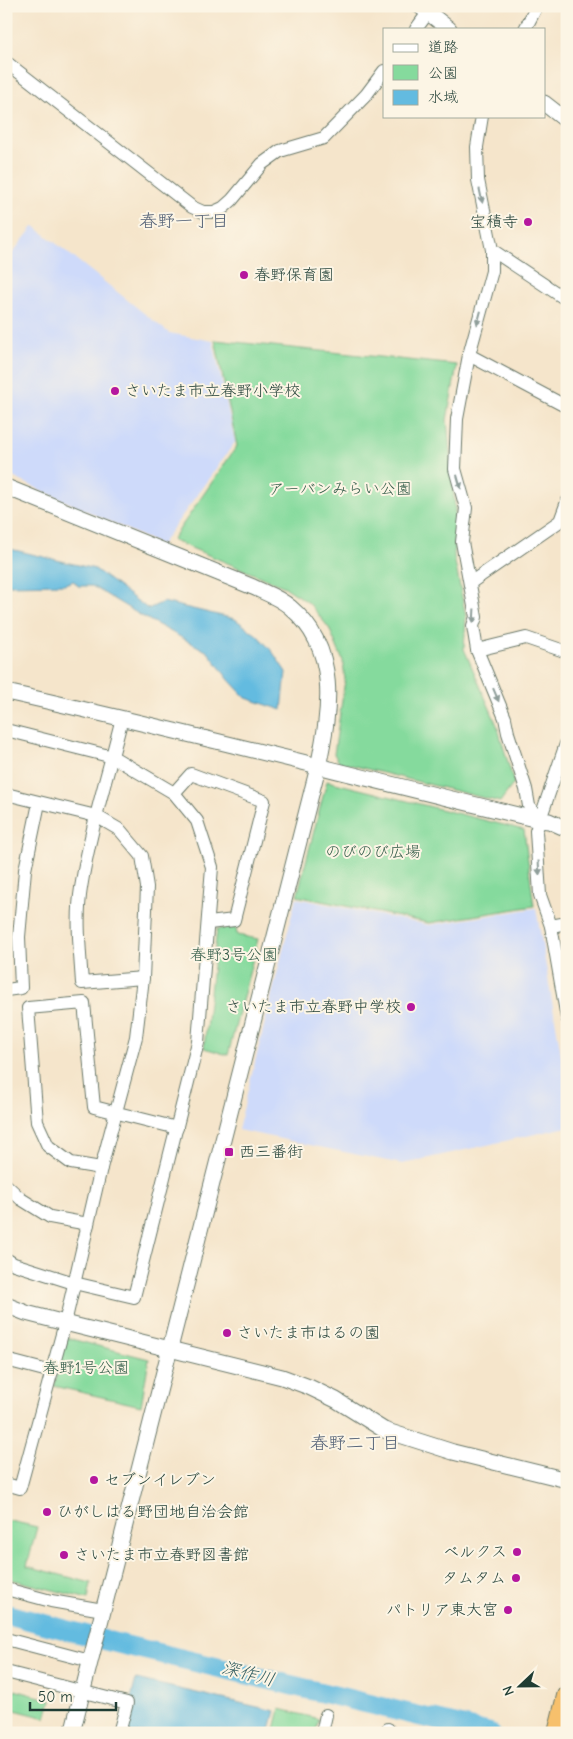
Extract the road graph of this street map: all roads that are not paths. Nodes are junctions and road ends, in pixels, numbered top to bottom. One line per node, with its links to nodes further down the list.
1 (537, 6): 5 (street)
2 (427, 8): 3 (street); 4 (street)
3 (417, 28)
4 (448, 28)
5 (526, 28)
6 (6, 62): 7 (street)
7 (383, 72)
8 (546, 105): 10 (street)
9 (482, 118): 11 (street, one-way to 11)
10 (567, 121)
11 (492, 250): 12 (street); 13 (street, one-way to 13)
12 (567, 300)
13 (469, 355): 14 (street); 18 (street, one-way to 18)
14 (567, 407)
15 (6, 487): 26 (street)
16 (567, 502): 17 (street)
17 (563, 522): 18 (street)
18 (470, 583): 19 (street, one-way to 19)
19 (477, 650): 20 (street); 31 (street, one-way to 31)
20 (567, 652)
21 (6, 692): 22 (street)
22 (122, 718): 25 (street); 26 (street)
23 (6, 730): 25 (street)
24 (567, 741): 31 (street)
25 (113, 757): 27 (street); 30 (street)
26 (318, 767): 31 (street); 48 (street)
27 (174, 793): 33 (street); 33 (street)
28 (6, 794): 29 (street)
29 (39, 803): 30 (street); 37 (street)
30 (96, 816): 36 (street); 36 (street)
31 (539, 820): 32 (street); 35 (street, one-way to 35)
32 (567, 829)
33 (209, 923): 40 (street)
34 (567, 923): 35 (street)
35 (551, 926): 38 (street)
36 (143, 978): 39 (street)
37 (6, 990)
38 (567, 1018)
39 (117, 1113): 40 (street); 41 (street); 41 (street)
40 (177, 1128): 45 (street)
41 (101, 1168): 43 (street)
42 (6, 1185): 43 (street)
43 (88, 1224): 45 (street)
44 (6, 1259): 45 (street)
45 (74, 1283): 47 (street)
46 (6, 1305): 47 (street)
47 (65, 1323): 48 (street); 50 (street)
48 (170, 1350): 51 (street); 54 (street)
49 (6, 1360): 50 (street)
50 (52, 1372): 52 (street)
51 (567, 1480)
52 (6, 1484)
53 (6, 1589): 54 (street)
54 (102, 1613): 56 (street)
55 (6, 1639): 56 (street)
56 (91, 1659): 58 (street)
57 (6, 1672): 58 (street)
58 (82, 1691): 61 (street); 62 (street)
59 (567, 1696): 64 (highway)
60 (326, 1715): 63 (street)
61 (72, 1733)
62 (119, 1733)
63 (322, 1733)
64 (558, 1733)

